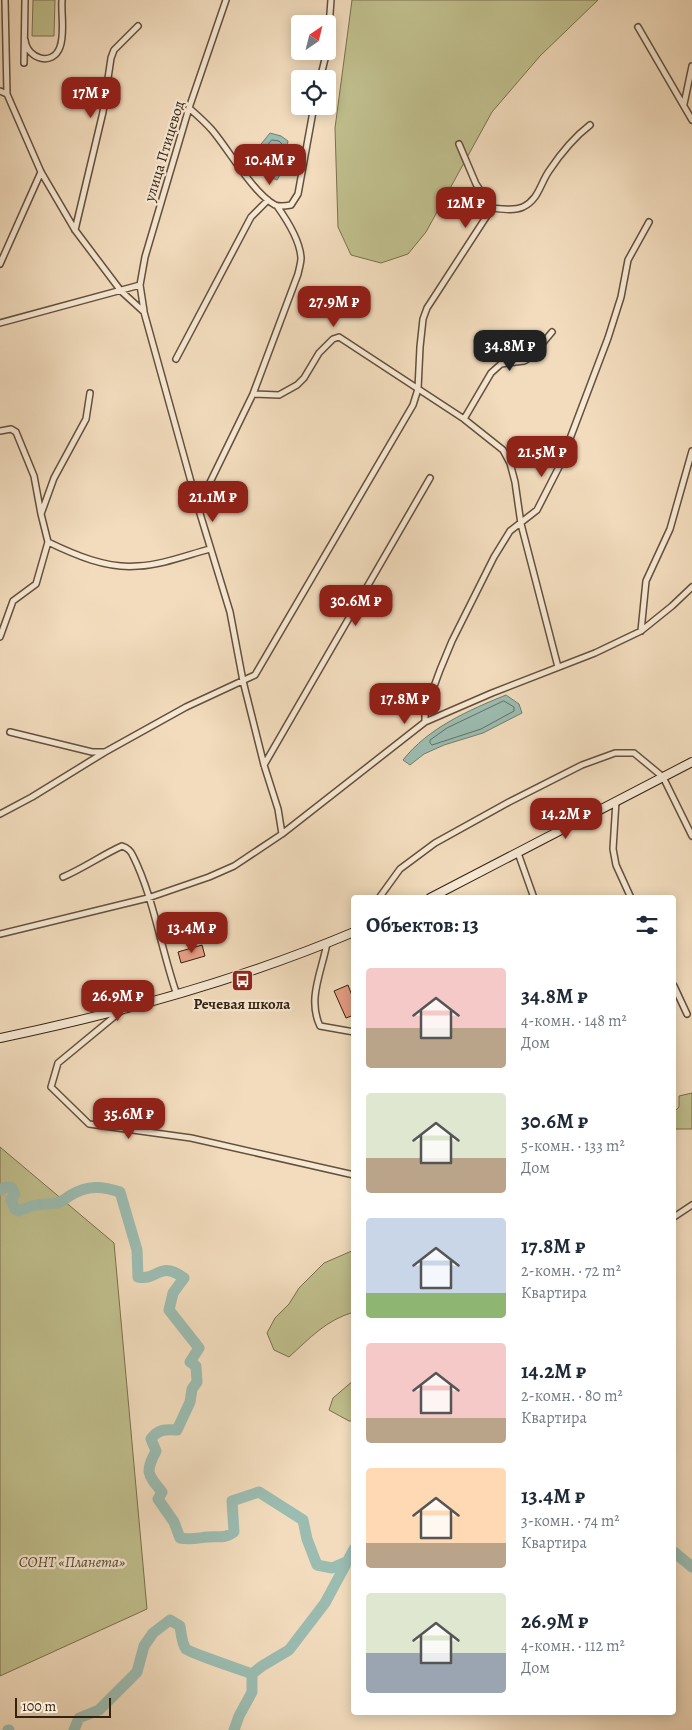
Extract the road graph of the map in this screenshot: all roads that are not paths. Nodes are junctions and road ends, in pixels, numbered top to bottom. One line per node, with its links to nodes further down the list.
1 (5, 0): 13 (street)
2 (25, 0): 9 (street)
3 (62, 0): 9 (street)
4 (226, 0): 15 (street, улица Птицевод)
5 (331, 0): 6 (street)
6 (330, 15)
7 (138, 26): 25 (street)
8 (638, 28): 14 (street)
9 (25, 40): 10 (street)
10 (24, 63)
11 (692, 66): 14 (street)
12 (0, 91): 13 (street)
13 (7, 94): 20 (street)
14 (684, 104): 17 (street)
15 (189, 108): 21 (street); 27 (street, улица Птицевод)
16 (312, 115): 22 (street)
17 (692, 120)
18 (590, 125): 23 (street)
19 (458, 144): 23 (street)
20 (41, 172): 25 (street); 26 (street)
21 (268, 200): 22 (street); 32 (street)
22 (277, 206): 35 (street)
23 (492, 208): 33 (street)
24 (649, 222): 42 (street)
25 (75, 230): 28 (street)
26 (0, 264)
27 (140, 285): 28 (street); 29 (street, улица Птицевод)
28 (122, 291): 29 (street); 30 (street)
29 (144, 312): 40 (street, улица Птицевод)
30 (0, 323)
31 (552, 332): 36 (street)
32 (176, 358)
33 (418, 389): 35 (street); 36 (street); 49 (street)
34 (90, 393): 41 (street)
35 (253, 394): 40 (street)
36 (464, 419): 42 (street)
37 (0, 431): 41 (street)
38 (692, 452): 46 (street)
39 (430, 478): 54 (street)
40 (198, 507): 44 (street, улица Птицевод)
41 (41, 514): 43 (street)
42 (521, 524): 48 (street); 50 (street)
43 (48, 542): 44 (street); 47 (street)
44 (210, 550): 49 (street, улица Птицевод)
45 (692, 587): 46 (street)
46 (641, 631): 48 (street)
47 (0, 637)
48 (558, 667): 50 (street)
49 (243, 681): 52 (street); 54 (street, улица Птицевод)
50 (425, 722): 58 (street)
51 (10, 732): 52 (street)
52 (104, 752): 57 (street)
53 (692, 762): 55 (main road)
54 (264, 765): 58 (street, улица Птицевод)
55 (664, 777): 56 (main road); 59 (street); 62 (street)
56 (616, 801): 60 (main road); 65 (street)
57 (0, 814)
58 (282, 834): 66 (street)
59 (692, 836)
60 (518, 853): 63 (main road); 64 (street)
61 (63, 877): 66 (street)
62 (381, 895)
63 (436, 895)
64 (533, 895)
65 (630, 895)
66 (148, 898): 68 (street); 71 (street)
67 (351, 933): 69 (main road)
68 (0, 934)
69 (326, 943): 71 (main road); 74 (street)
70 (676, 990): 73 (street)
71 (177, 995): 72 (main road)
72 (124, 1009): 75 (main road); 76 (street)
73 (687, 1014)
74 (351, 1031)
75 (0, 1038)
76 (351, 1174)
77 (692, 1205): 78 (street)
78 (676, 1216)

